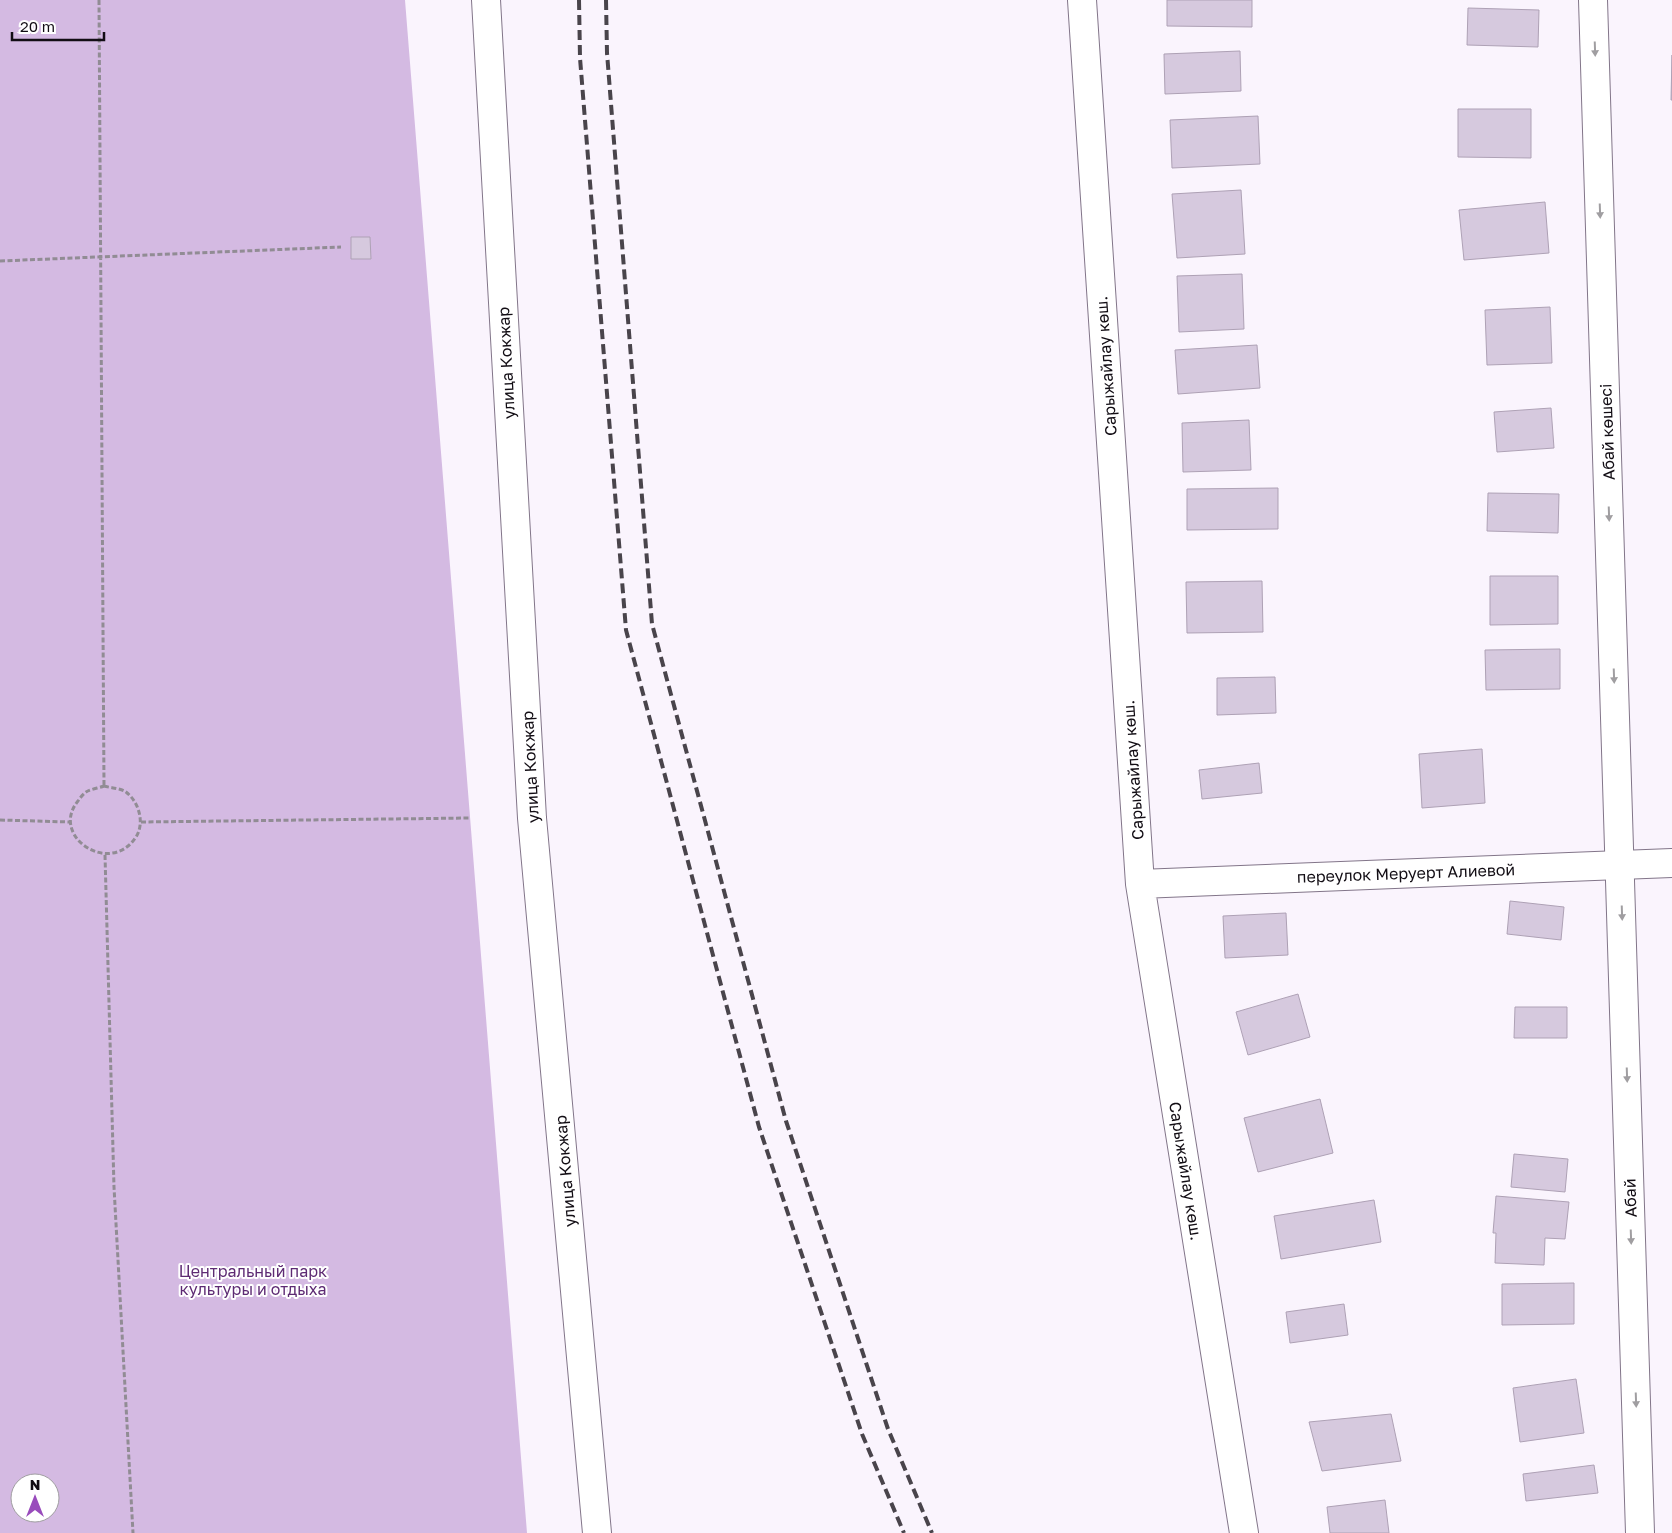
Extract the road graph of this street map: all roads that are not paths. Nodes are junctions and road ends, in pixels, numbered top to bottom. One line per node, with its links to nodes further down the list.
1 (486, 0): 7 (street, улица Кокжар)
2 (1082, 0): 6 (street, Сарыжайлау көш.)
3 (1593, 0): 5 (street, Абай көшесі, one-way to 5)
4 (1672, 863): 5 (street, переулок Меруерт Алиевой)
5 (1620, 864): 6 (street, переулок Меруерт Алиевой); 9 (street, Абай, one-way to 9)
6 (1140, 884): 8 (street, Сарыжайлау көш.)
7 (598, 1533)
8 (1244, 1533)
9 (1640, 1533)

